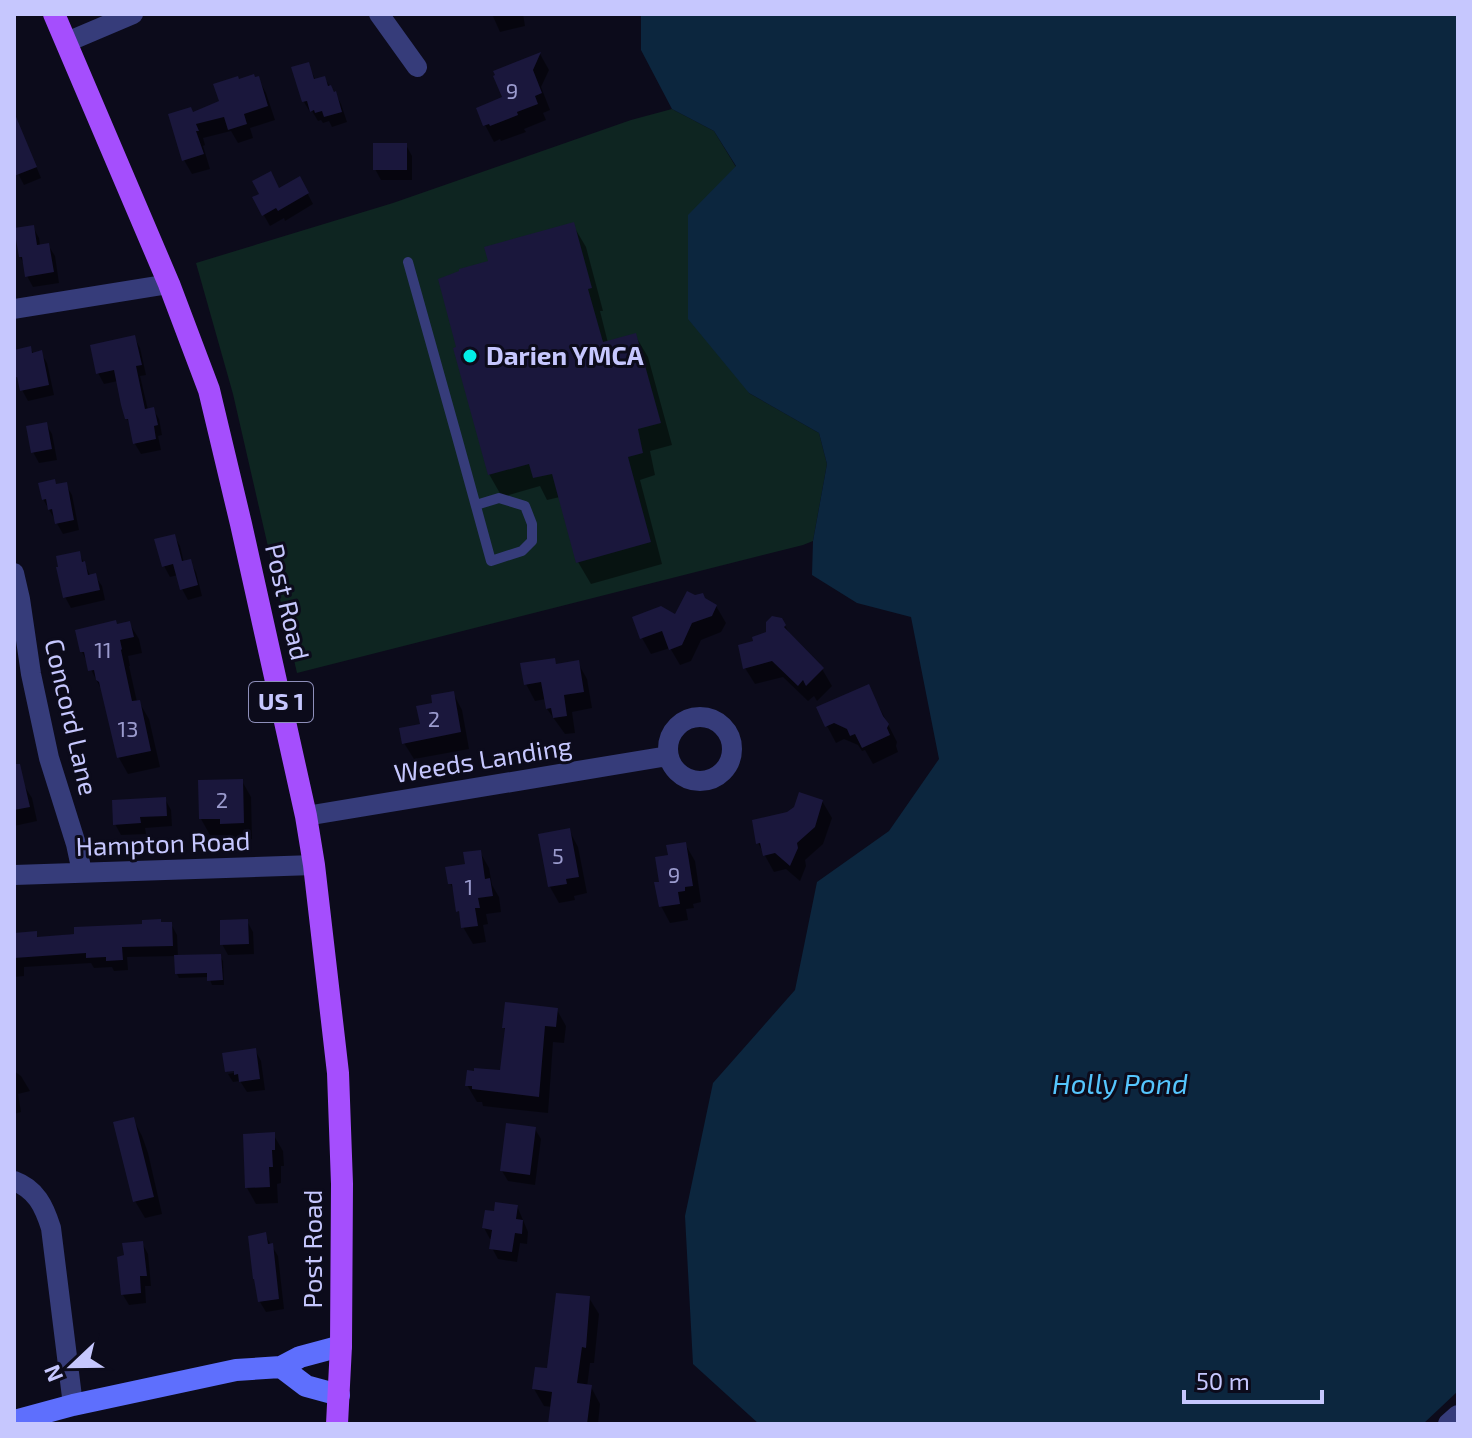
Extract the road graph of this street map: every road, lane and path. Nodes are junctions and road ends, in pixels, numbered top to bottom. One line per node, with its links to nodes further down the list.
1 (54, 14): 4 (main road, Post Road / US 1)
2 (133, 14): 4 (street)
3 (379, 14): 5 (street)
4 (67, 42): 7 (main road, Post Road / US 1)
5 (417, 67)
6 (408, 262): 9 (lane)
7 (169, 284): 8 (street); 12 (main road, Post Road / US 1)
8 (14, 309)
9 (476, 505): 9 (lane)
10 (14, 573): 14 (street, Concord Lane)
11 (668, 756): 12 (street, Weeds Landing)
12 (306, 816): 13 (main road, Post Road / US 1)
13 (314, 865): 14 (street, Hampton Road); 17 (main road, Post Road / US 1)
14 (82, 872): 15 (street, Hampton Road)
15 (14, 875)
16 (14, 1181): 20 (street)
17 (341, 1346): 18 (main road); 19 (main road, Post Road / US 1)
18 (281, 1367): 19 (main road); 20 (main road)
19 (339, 1395): 23 (main road, Post Road / US 1)
20 (73, 1405): 22 (main road)
21 (1458, 1416): 24 (street)
22 (14, 1421)
23 (337, 1424)
24 (1449, 1424)

